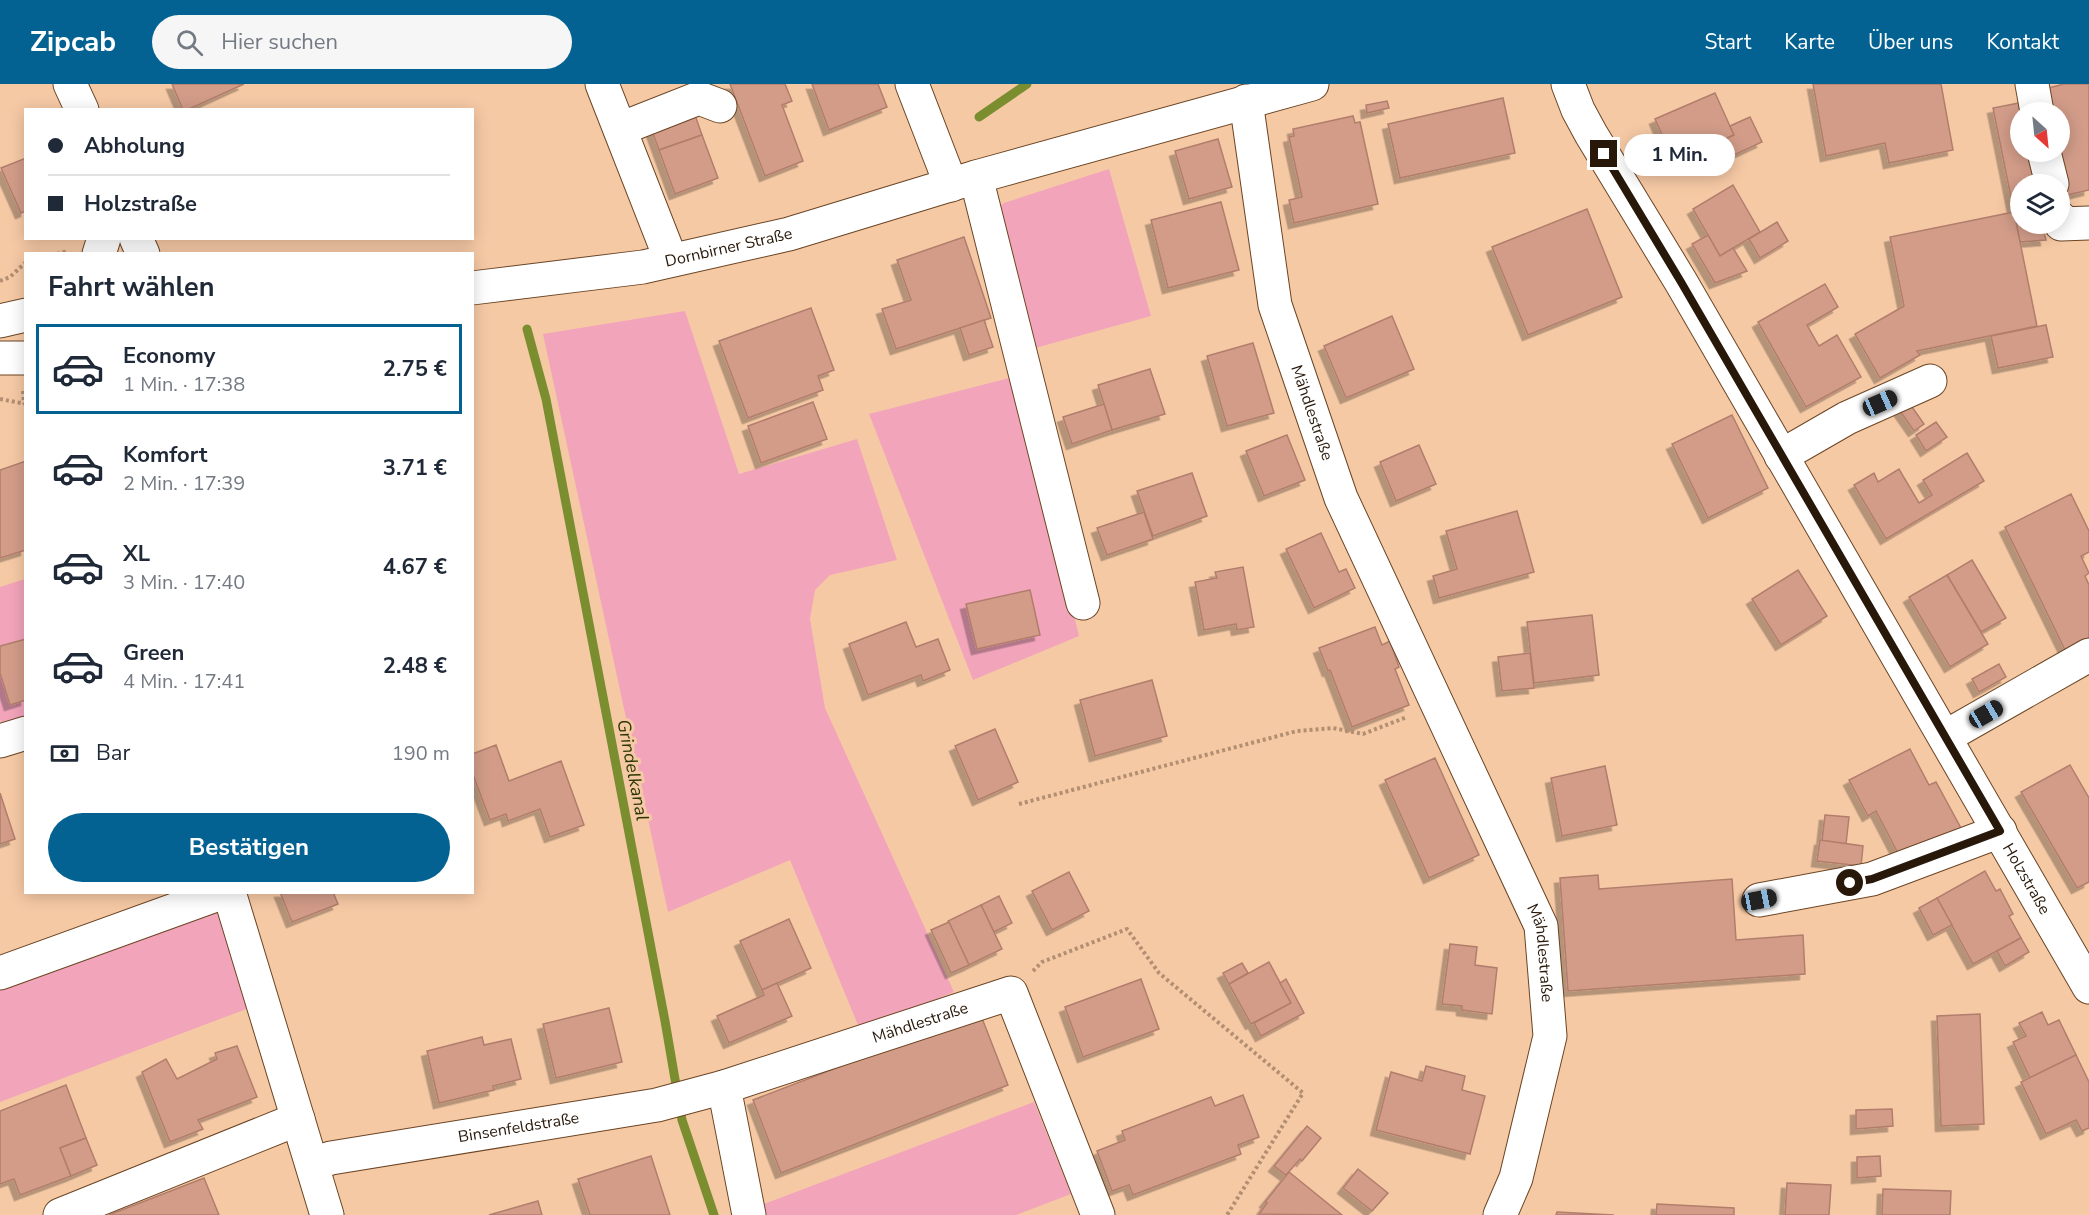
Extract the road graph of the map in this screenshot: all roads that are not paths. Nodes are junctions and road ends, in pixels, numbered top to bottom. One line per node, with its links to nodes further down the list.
1 (70, 84): 10 (street)
2 (602, 84): 11 (street)
3 (912, 84): 12 (street)
4 (1312, 84): 7 (street, Dornbirner Straße)
5 (1568, 84): 22 (street, Holzstraße)
6 (2032, 84): 8 (street)
7 (1246, 101): 12 (street, Dornbirner Straße); 41 (street, Mähdlestraße)
8 (2035, 102)
9 (720, 106): 11 (street)
10 (81, 108)
11 (620, 129): 15 (street)
12 (963, 181): 15 (street, Dornbirner Straße); 23 (street)
13 (2089, 223): 14 (street)
14 (2070, 224)
15 (671, 260): 16 (street, Dornbirner Straße)
16 (474, 288)
17 (24, 315): 18 (street)
18 (0, 321)
19 (0, 357): 20 (street)
20 (24, 358)
21 (1930, 381): 22 (street)
22 (1781, 456): 26 (street, Holzstraße)
23 (1083, 603)
24 (2089, 655): 26 (street)
25 (24, 734): 27 (street)
26 (1945, 737): 28 (street, Holzstraße)
27 (0, 741)
28 (2000, 831): 31 (street); 33 (street, Holzstraße)
29 (218, 894): 32 (street)
30 (230, 894): 35 (street)
31 (1759, 900)
32 (0, 973)
33 (2089, 987)
34 (716, 1089): 36 (street, Binsenfeldstraße); 39 (street); 40 (street, Mähdlestraße)
35 (298, 1119): 36 (street); 37 (street)
36 (312, 1164): 38 (street)
37 (60, 1215)
38 (327, 1215)
39 (749, 1215)
40 (1098, 1215)
41 (1500, 1215)

